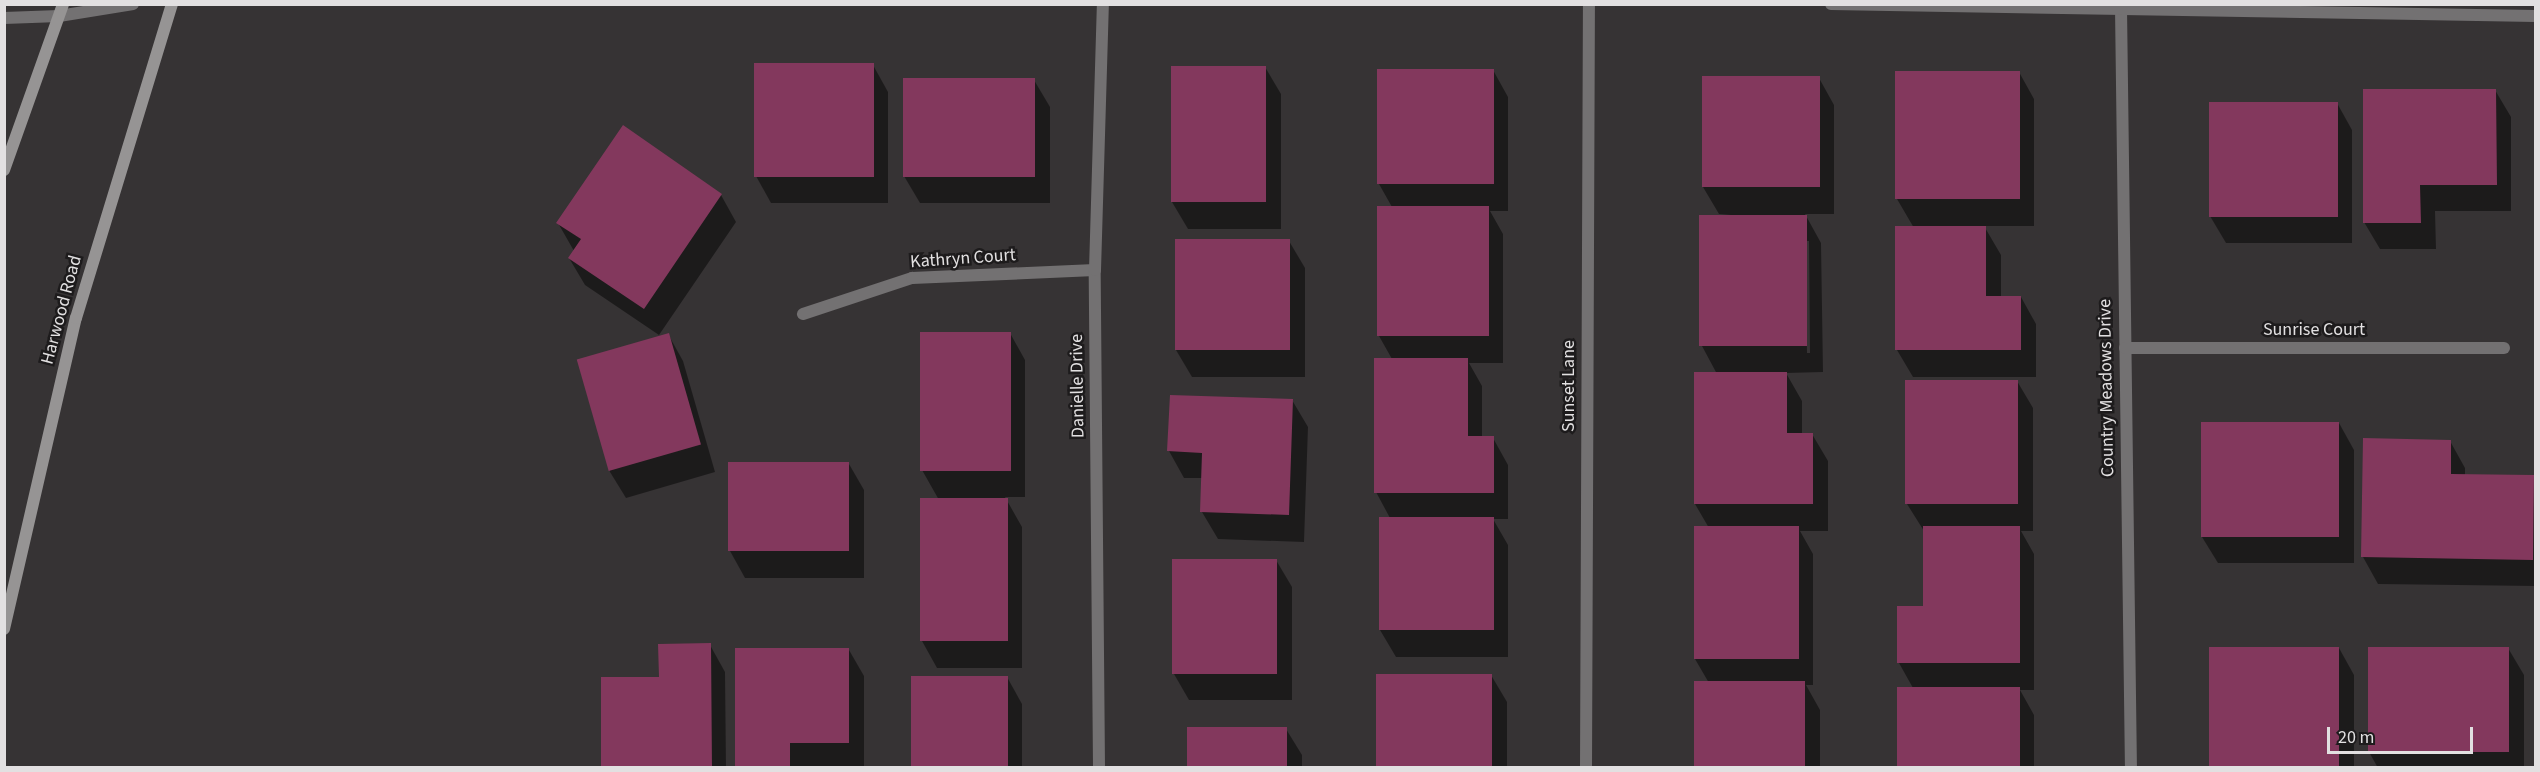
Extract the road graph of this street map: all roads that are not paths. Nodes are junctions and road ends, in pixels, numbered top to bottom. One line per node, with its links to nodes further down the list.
1 (133, 4): 7 (street)
2 (172, 4): 15 (main road, Harwood Road)
3 (1103, 4): 11 (street, Danielle Drive)
4 (1589, 4): 17 (street, Sunset Lane)
5 (1831, 4): 6 (street)
6 (2121, 8): 8 (street); 13 (street, Country Meadows Drive)
7 (61, 10): 9 (street); 10 (main road)
8 (2535, 16)
9 (4, 18)
10 (4, 170)
11 (1095, 270): 12 (street, Kathryn Court); 16 (street, Danielle Drive)
12 (802, 314)
13 (2125, 348): 14 (street, Sunrise Court); 18 (street, Country Meadows Drive)
14 (2504, 348)
15 (4, 629)
16 (1099, 768)
17 (1586, 768)
18 (2131, 768)

